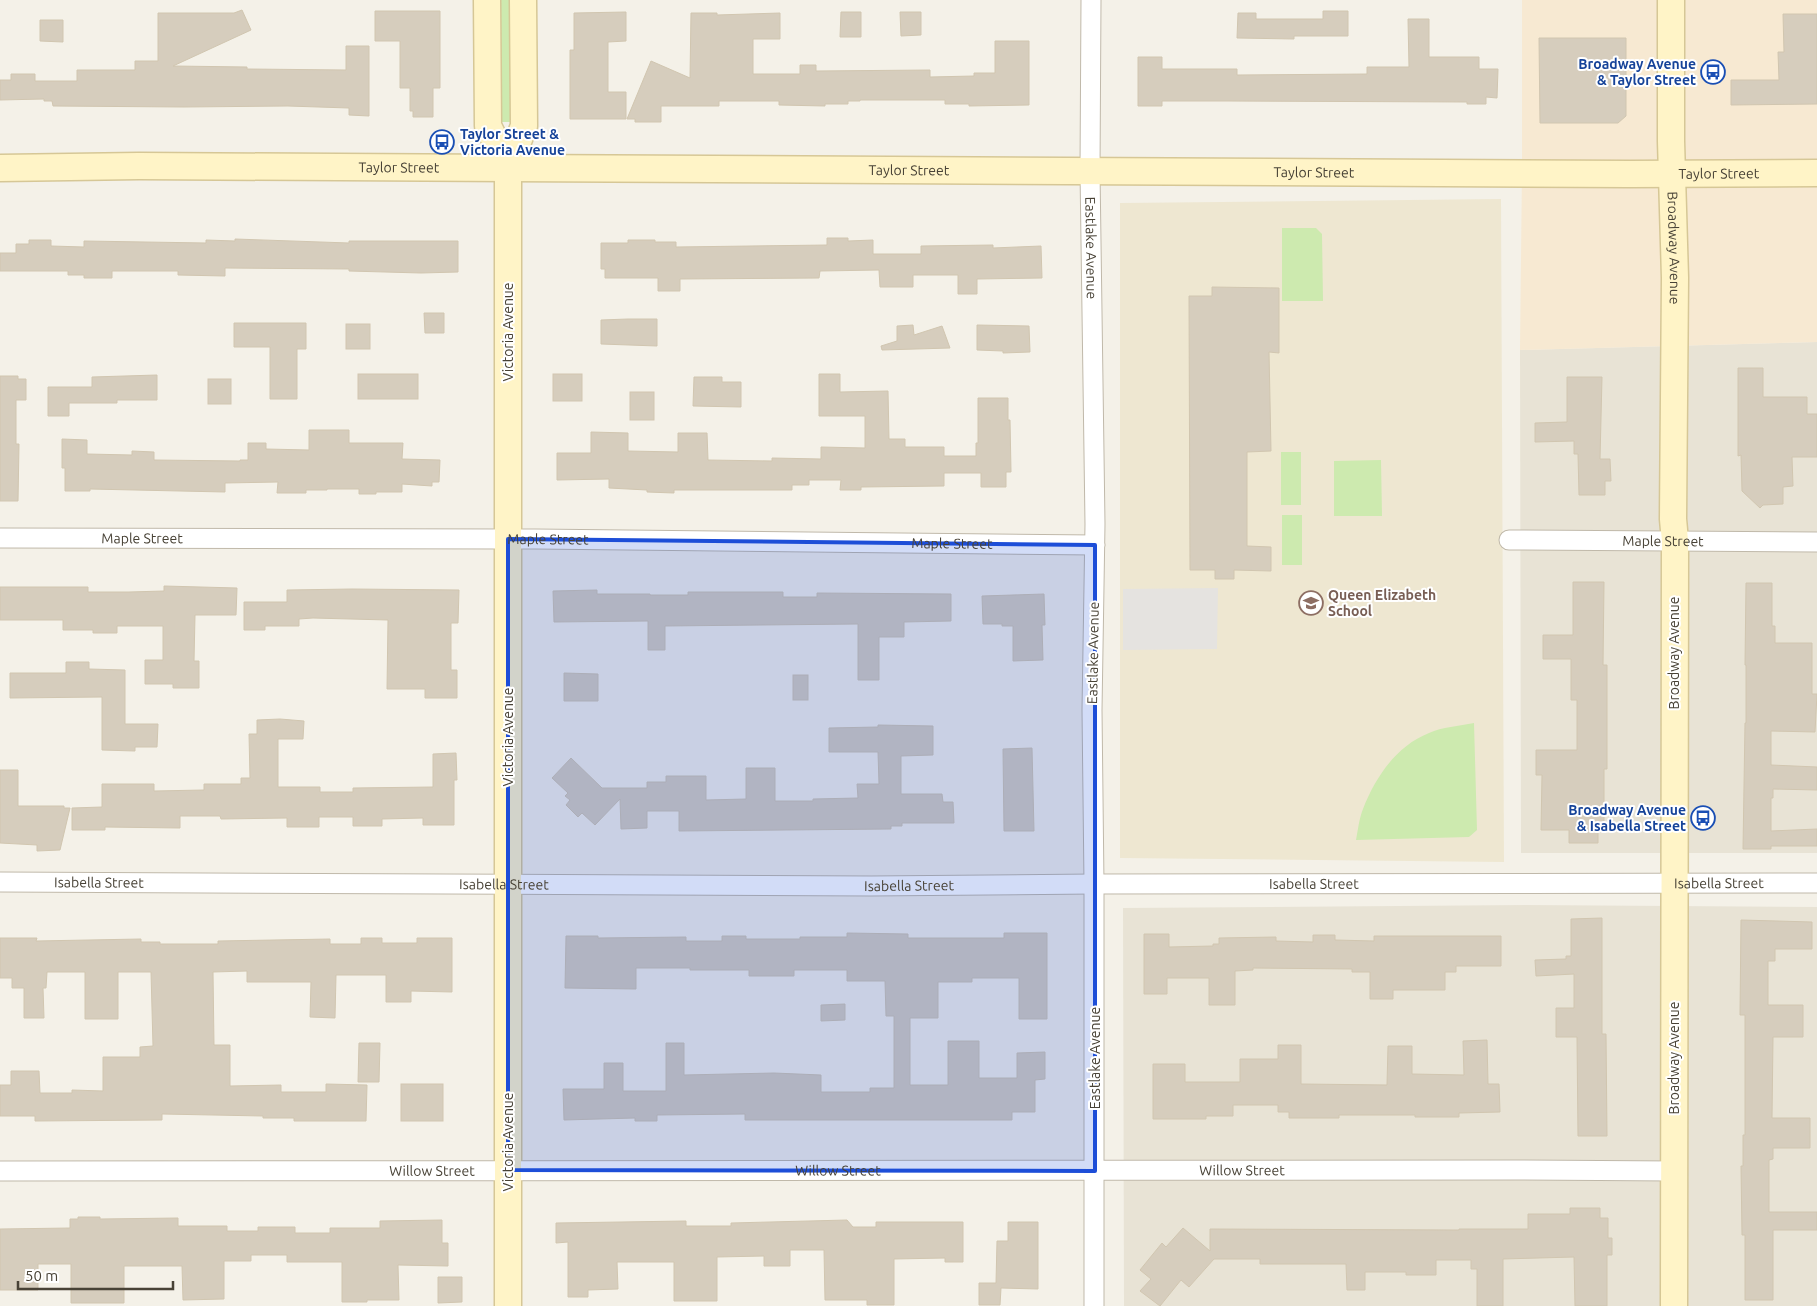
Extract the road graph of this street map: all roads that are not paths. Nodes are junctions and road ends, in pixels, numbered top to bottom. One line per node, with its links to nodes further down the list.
1 (487, 0): 5 (street, Victoria Avenue)
2 (523, 0): 5 (street, Victoria Avenue)
3 (1091, 0): 7 (street, Eastlake Avenue)
4 (1672, 0): 8 (street, Broadway Avenue)
5 (508, 167): 6 (street, Taylor Street); 7 (street, Taylor Street); 11 (street, Victoria Avenue)
6 (0, 168)
7 (1090, 171): 8 (street, Taylor Street); 15 (street, Eastlake Avenue)
8 (1672, 173): 9 (street, Taylor Street); 13 (street, Broadway Avenue)
9 (1817, 173)
10 (0, 538): 11 (street, Maple Street)
11 (508, 539): 15 (street, Maple Street); 17 (street, Victoria Avenue)
12 (1509, 540): 13 (street, Maple Street)
13 (1675, 541): 14 (street, Maple Street); 20 (street, Broadway Avenue)
14 (1817, 542)
15 (1095, 544): 19 (street, Eastlake Avenue)
16 (0, 882): 17 (street, Isabella Street)
17 (508, 883): 19 (street, Isabella Street); 21 (street, Victoria Avenue)
18 (1817, 883): 20 (street, Isabella Street)
19 (1094, 884): 20 (street, Isabella Street); 23 (street, Eastlake Avenue)
20 (1674, 884): 24 (street, Broadway Avenue)
21 (508, 1170): 22 (street, Willow Street); 23 (street, Willow Street); 25 (street, Victoria Avenue)
22 (0, 1171)
23 (1095, 1171): 24 (street, Willow Street); 26 (street, Eastlake Avenue)
24 (1674, 1171): 27 (street, Broadway Avenue)
25 (508, 1306)
26 (1094, 1306)
27 (1674, 1306)

